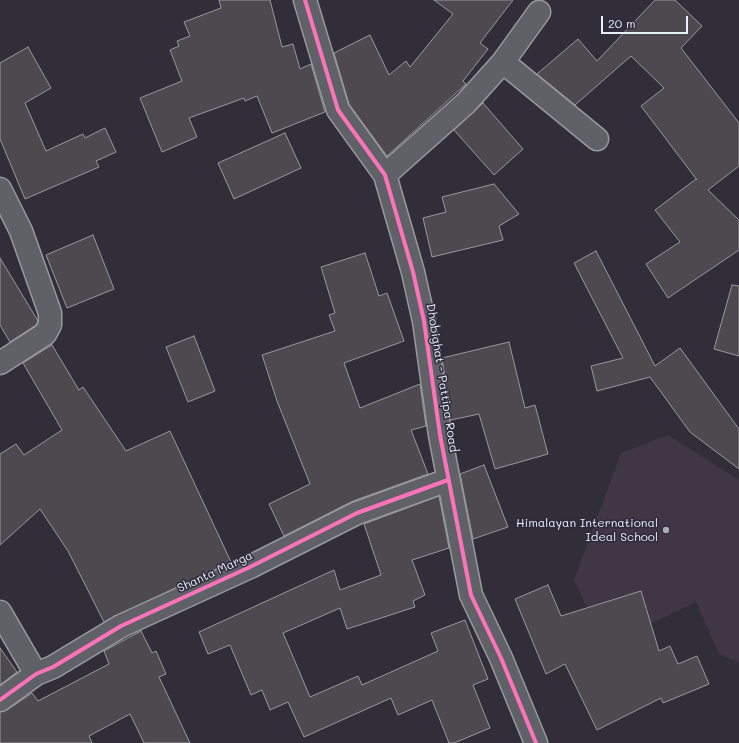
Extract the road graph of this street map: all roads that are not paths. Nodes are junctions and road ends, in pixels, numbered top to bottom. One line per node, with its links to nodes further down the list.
1 (305, 0): 5 (street, Dhobighat - Pattipa Road)
2 (538, 12): 3 (street)
3 (503, 62): 4 (street); 5 (street)
4 (597, 139)
5 (385, 175): 8 (street, Dhobighat - Pattipa Road)
6 (0, 189): 7 (street)
7 (0, 363)
8 (448, 480): 10 (street, Shanta Marga); 12 (street, Dhobighat - Pattipa Road)
9 (0, 612): 10 (street)
10 (36, 674): 11 (street, Shanta Marga)
11 (0, 700)
12 (536, 743)

